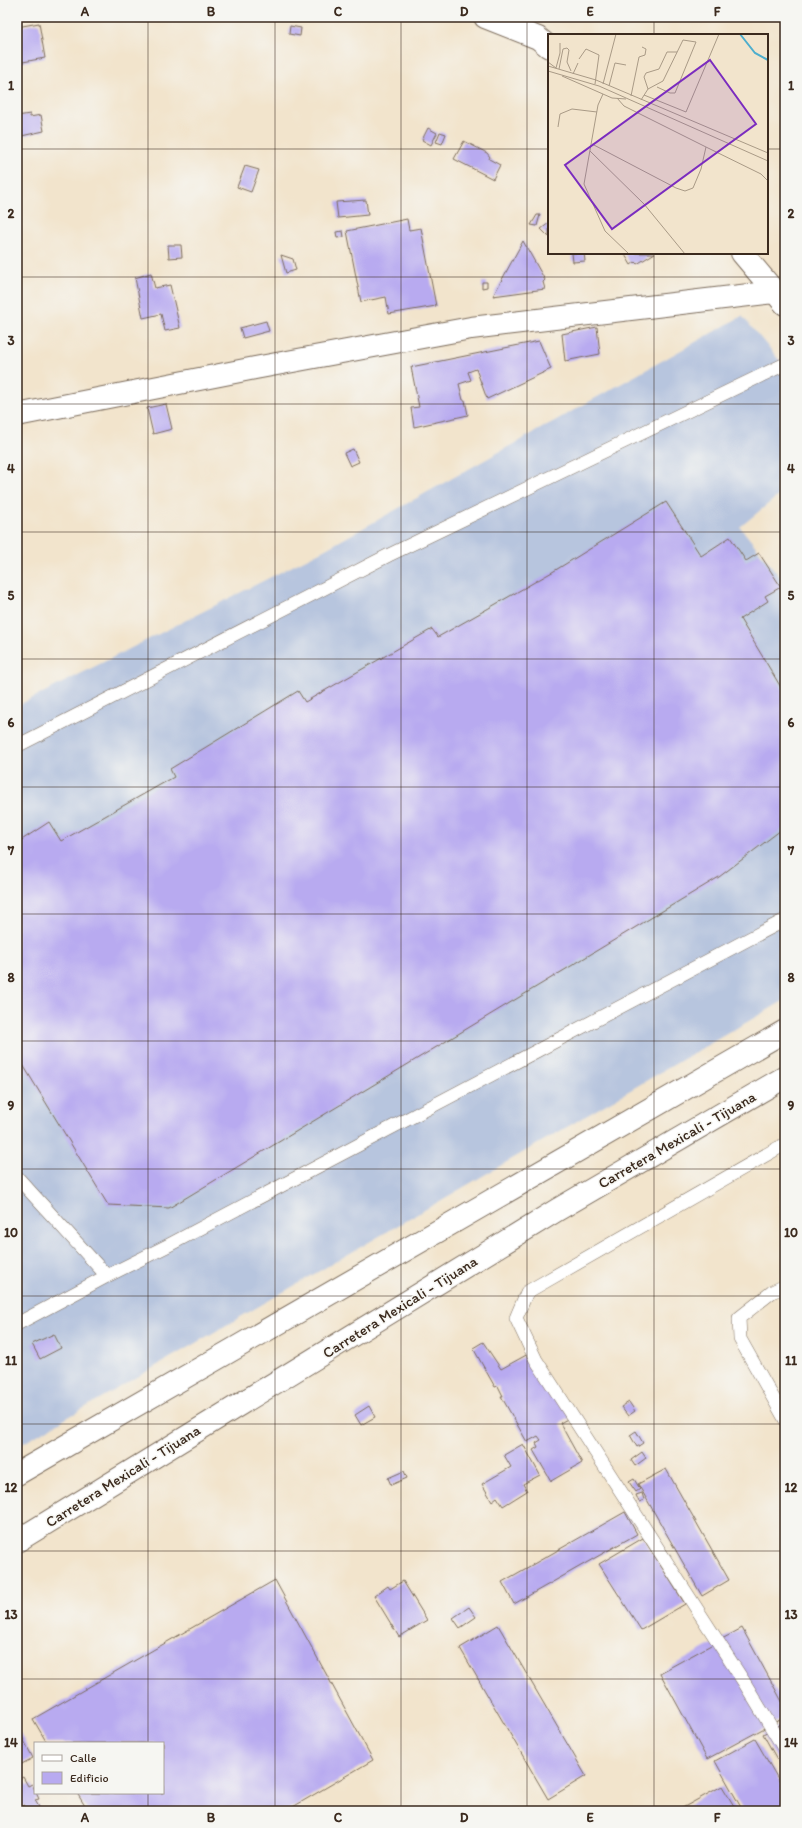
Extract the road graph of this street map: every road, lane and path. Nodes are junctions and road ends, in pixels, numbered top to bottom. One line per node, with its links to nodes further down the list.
1 (485, 17): 2 (main road)
2 (548, 45)
3 (743, 254): 4 (main road)
4 (780, 298): 6 (main road)
5 (785, 364): 7 (lane)
6 (17, 414)
7 (17, 746)
8 (785, 920): 13 (lane)
9 (785, 1031): 17 (main road)
10 (785, 1077): 18 (main road, Carretera Mexicali - Tijuana)
11 (785, 1144): 19 (lane)
12 (17, 1177): 13 (lane)
13 (107, 1276): 15 (lane)
14 (785, 1286): 16 (lane)
15 (17, 1324)
16 (785, 1419)
17 (17, 1474)
18 (17, 1541)
19 (785, 1750)

